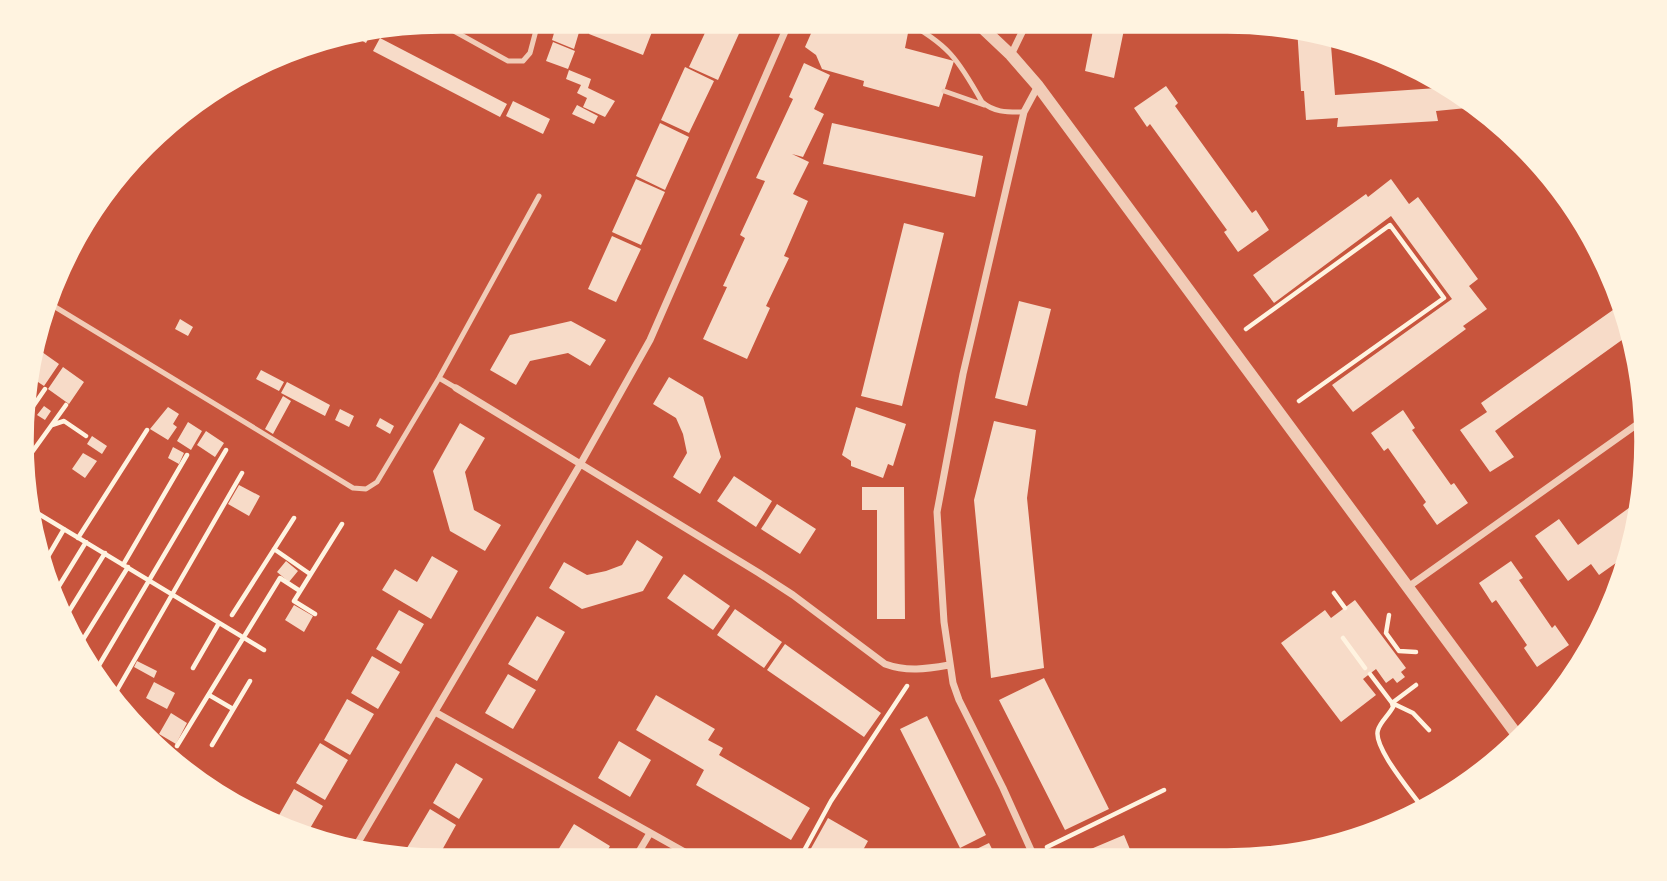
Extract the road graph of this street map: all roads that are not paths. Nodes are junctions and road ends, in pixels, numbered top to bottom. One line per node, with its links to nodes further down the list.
1 (456, 32): 2 (lane)
2 (536, 32)
3 (785, 32): 17 (street)
4 (922, 32): 10 (lane)
5 (987, 32): 7 (street)
6 (1022, 32): 7 (street)
7 (1011, 55): 8 (street)
8 (1038, 86): 11 (street); 18 (street)
9 (944, 91): 10 (lane)
10 (987, 106): 11 (lane)
11 (1024, 112): 19 (street)
12 (539, 196): 14 (lane)
13 (54, 306): 14 (lane)
14 (439, 378): 15 (lane)
15 (456, 388): 17 (street)
16 (1635, 426): 18 (street)
17 (581, 463): 19 (street); 20 (street)
18 (1408, 587): 21 (street)
19 (949, 665): 26 (street)
20 (435, 712): 22 (street); 23 (street)
21 (1514, 731)
22 (650, 833): 24 (street); 25 (street)
23 (359, 841)
24 (640, 850)
25 (681, 850)
26 (1031, 850)

